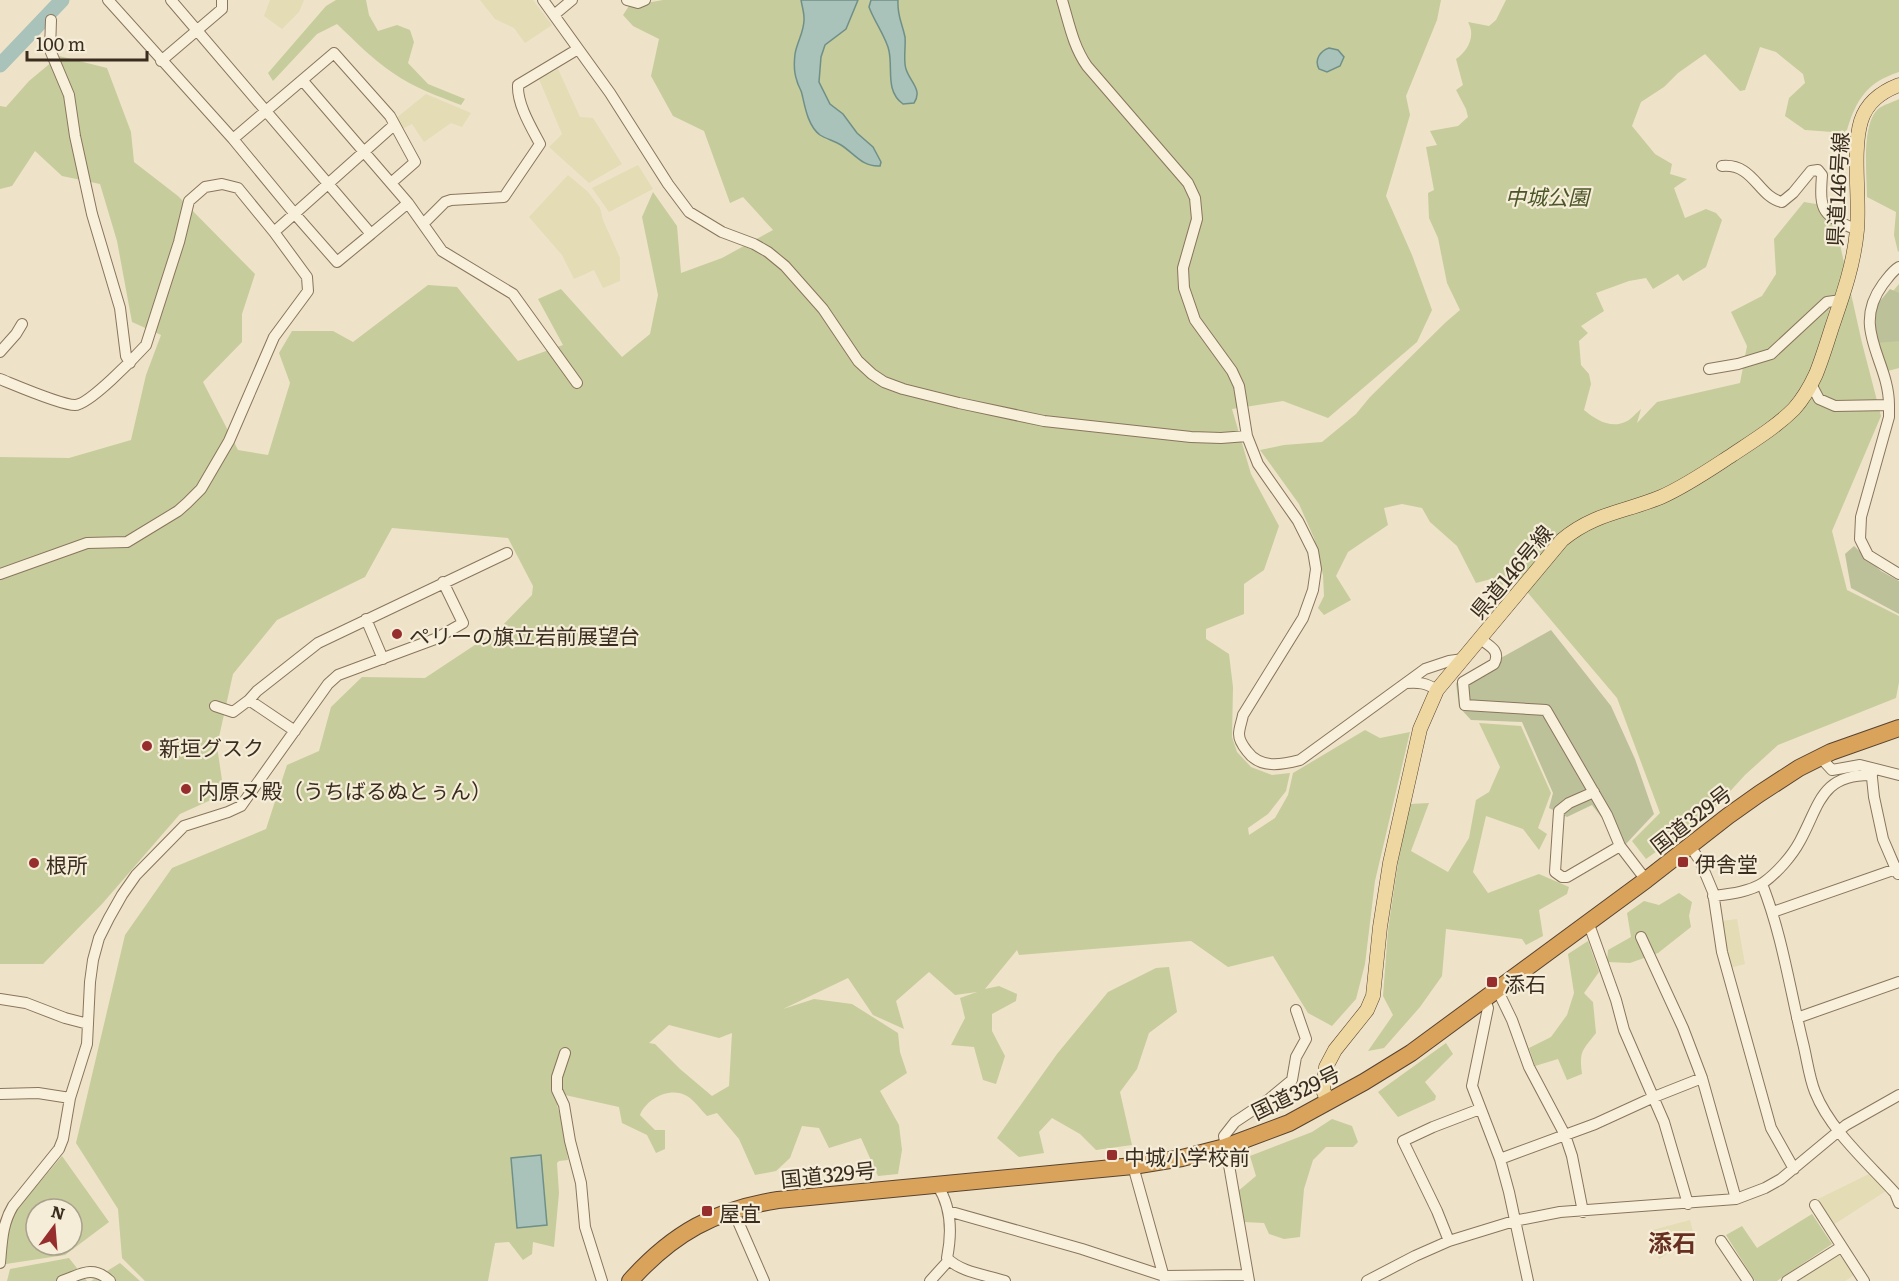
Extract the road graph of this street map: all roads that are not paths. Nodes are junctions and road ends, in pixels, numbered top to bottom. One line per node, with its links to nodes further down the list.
1 (108, 0): 13 (street)
2 (171, 0): 11 (street)
3 (222, 0): 11 (street)
4 (543, 0): 9 (street)
5 (572, 0): 9 (street)
6 (627, 0): 7 (street)
7 (645, 0)
8 (1062, 0): 39 (street)
9 (554, 15): 12 (street)
10 (51, 20): 33 (street)
11 (197, 30): 13 (street); 16 (street)
12 (578, 49): 25 (street); 39 (street)
13 (162, 61): 18 (street)
14 (303, 81): 16 (street); 17 (street); 19 (street)
15 (1899, 85): 26 (main road, 県道146号線)
16 (267, 112): 18 (street); 22 (street)
17 (394, 125): 19 (street); 21 (street)
18 (233, 139): 24 (street)
19 (364, 152): 21 (street); 22 (street)
20 (1722, 166): 26 (street)
21 (391, 183): 23 (street)
22 (328, 184): 24 (street); 28 (street)
23 (408, 203): 25 (street); 28 (street)
24 (294, 213): 27 (street); 28 (street)
25 (423, 224): 36 (street)
26 (1857, 230): 30 (main road, 県道146号線)
27 (274, 232): 33 (street); 41 (street)
28 (371, 234)
29 (1899, 267): 38 (street)
30 (1841, 300): 34 (street); 37 (main road, 県道146号線)
31 (22, 324): 32 (street)
32 (0, 352)
33 (130, 363): 35 (street)
34 (1709, 369)
35 (0, 379)
36 (577, 383)
37 (1811, 384): 38 (street); 45 (main road, 県道146号線)
38 (1889, 405): 42 (street)
39 (1247, 436): 48 (street)
40 (507, 553): 43 (street)
41 (0, 574)
42 (1899, 574)
43 (443, 582): 44 (street); 46 (street)
44 (366, 619): 46 (street); 50 (street)
45 (1480, 639): 47 (main road, 県道146号線); 57 (street)
46 (383, 659): 53 (street)
47 (1463, 659): 48 (street); 49 (main road, 県道146号線)
48 (1403, 684): 49 (street)
49 (1437, 690): 79 (main road, 県道146号線)
50 (249, 700): 51 (street); 53 (street)
51 (215, 706)
52 (1899, 728): 54 (highway, 国道329号)
53 (295, 731): 72 (street)
54 (1820, 757): 55 (street); 59 (highway, 国道329号)
55 (1872, 771): 56 (street); 60 (street); 62 (street)
56 (1899, 776)
57 (1594, 792): 58 (street); 58 (street)
58 (1620, 846): 61 (street)
59 (1690, 846): 61 (highway, 国道329号); 63 (street)
60 (1898, 871): 64 (street)
61 (1646, 880): 65 (highway, 国道329号)
62 (1762, 884): 63 (street); 64 (street)
63 (1713, 896): 86 (street)
64 (1773, 912): 71 (street)
65 (1586, 922): 68 (highway, 国道329号); 77 (street)
66 (1641, 937): 74 (street)
67 (1899, 982): 71 (street)
68 (1490, 993): 79 (highway, 国道329号); 80 (street); 82 (street)
69 (0, 999): 72 (street)
70 (1296, 1010): 83 (street)
71 (1797, 1018): 81 (street)
72 (88, 1024): 78 (street)
73 (565, 1053): 105 (street)
74 (1702, 1078): 77 (street); 88 (street)
75 (0, 1094): 78 (street)
76 (1899, 1095): 81 (street)
77 (1654, 1097): 82 (street); 90 (street)
78 (70, 1098): 100 (street)
79 (1328, 1102): 83 (highway, 国道329号)
80 (1480, 1109): 84 (street); 96 (street)
81 (1839, 1131): 86 (street); 89 (street)
82 (1565, 1135): 84 (street); 94 (street)
83 (1225, 1147): 85 (highway, 国道329号); 101 (street)
84 (1500, 1159): 95 (street)
85 (1133, 1166): 87 (highway, 国道329号); 102 (street)
86 (1794, 1169): 88 (street)
87 (937, 1185): 92 (highway, 国道329号); 93 (street)
88 (1736, 1199): 90 (street)
89 (1899, 1203)
90 (1688, 1204): 94 (street)
91 (1815, 1205): 98 (street)
92 (733, 1210): 106 (highway, 国道329号); 107 (street)
93 (948, 1211): 99 (street); 102 (street)
94 (1582, 1212): 95 (street)
95 (1514, 1221): 96 (street); 111 (street)
96 (1449, 1241): 110 (street)
97 (1721, 1241): 112 (street)
98 (1841, 1246): 113 (street); 114 (street)
99 (949, 1260): 108 (street); 109 (street)
100 (0, 1263)
101 (1248, 1278): 102 (street)
102 (1164, 1279)
103 (62, 1281): 104 (street)
104 (110, 1281)
105 (602, 1281)
106 (630, 1281)
107 (764, 1281)
108 (930, 1281)
109 (1005, 1281)
110 (1368, 1281)
111 (1528, 1281)
112 (1748, 1281)
113 (1787, 1281)
114 (1864, 1281)

